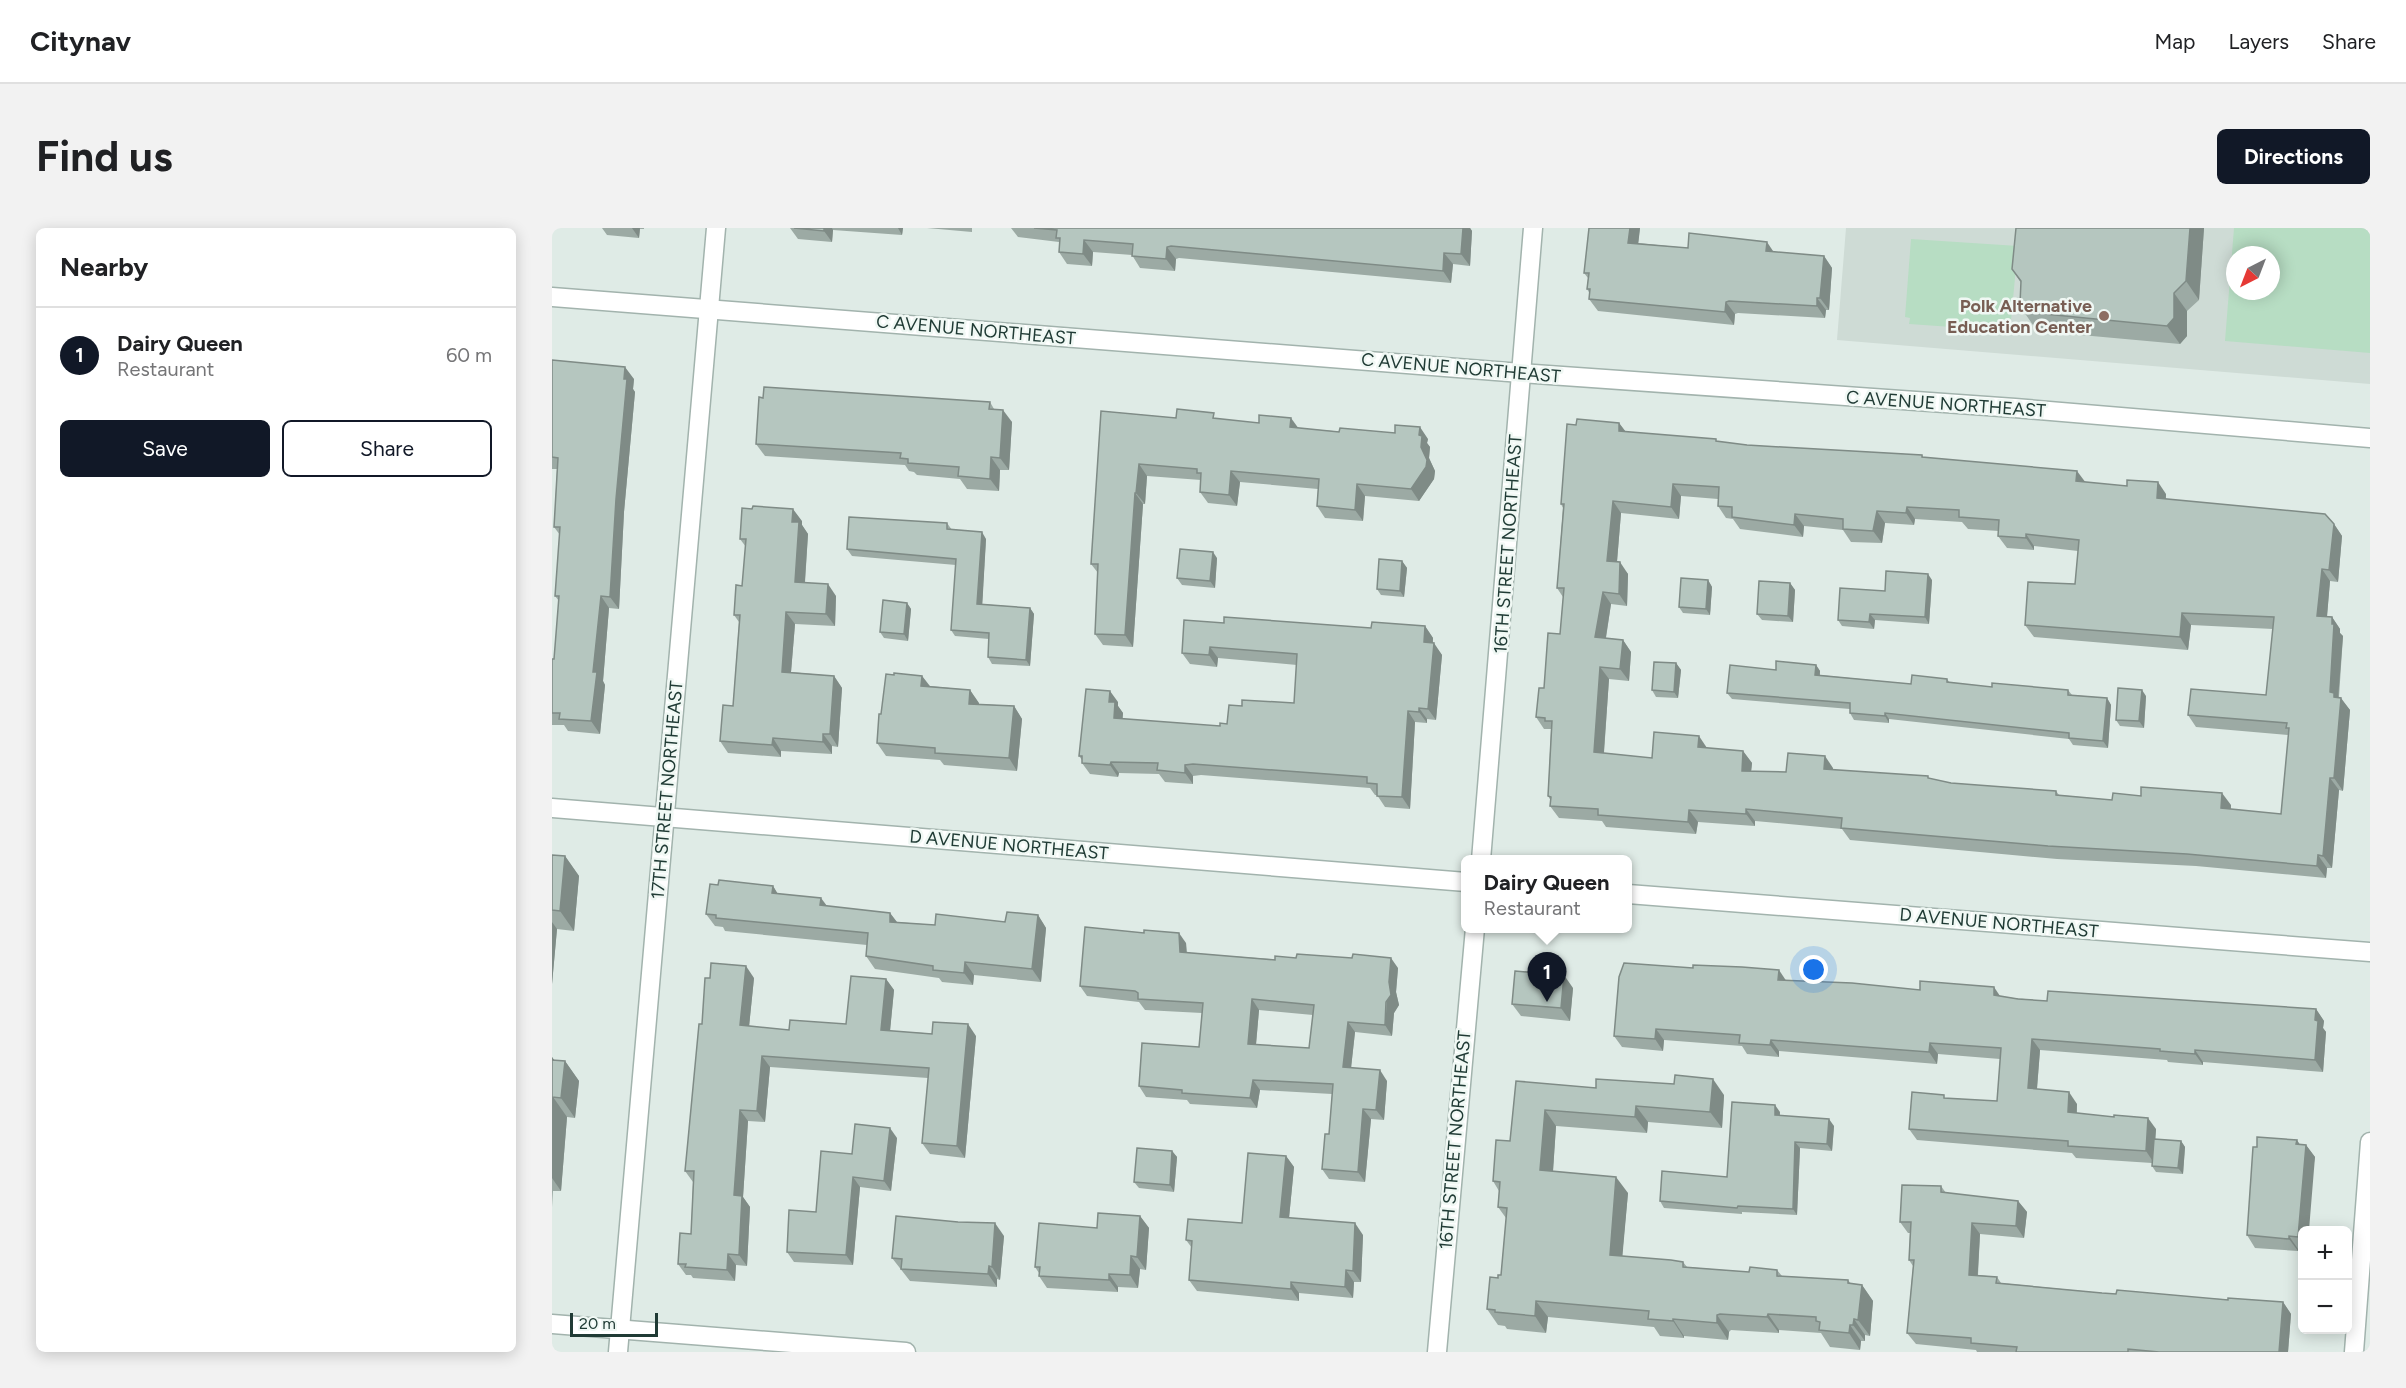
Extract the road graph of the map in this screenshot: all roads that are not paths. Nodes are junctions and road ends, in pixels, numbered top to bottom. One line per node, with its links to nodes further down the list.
1 (716, 228): 4 (street, 17TH STREET NORTHEAST)
2 (1533, 228): 5 (street, 16TH STREET NORTHEAST)
3 (552, 297): 4 (street, C AVENUE NORTHEAST)
4 (710, 308): 5 (street, C AVENUE NORTHEAST); 8 (street, 17TH STREET NORTHEAST)
5 (1521, 373): 6 (street, C AVENUE NORTHEAST); 9 (street, 16TH STREET NORTHEAST)
6 (2370, 438)
7 (552, 808): 8 (street, D AVENUE NORTHEAST)
8 (664, 818): 10 (street, D AVENUE NORTHEAST); 16 (street, 17TH STREET NORTHEAST)
9 (1481, 855)
10 (1461, 882)
11 (1632, 894): 13 (street, D AVENUE NORTHEAST)
12 (1474, 933): 19 (street, 16TH STREET NORTHEAST)
13 (2370, 952)
14 (2370, 1142): 20 (street)
15 (552, 1324): 16 (street)
16 (620, 1329): 17 (street, 17TH STREET NORTHEAST); 18 (street)
17 (618, 1352)
18 (906, 1352)
19 (1437, 1352)
20 (2354, 1352)

